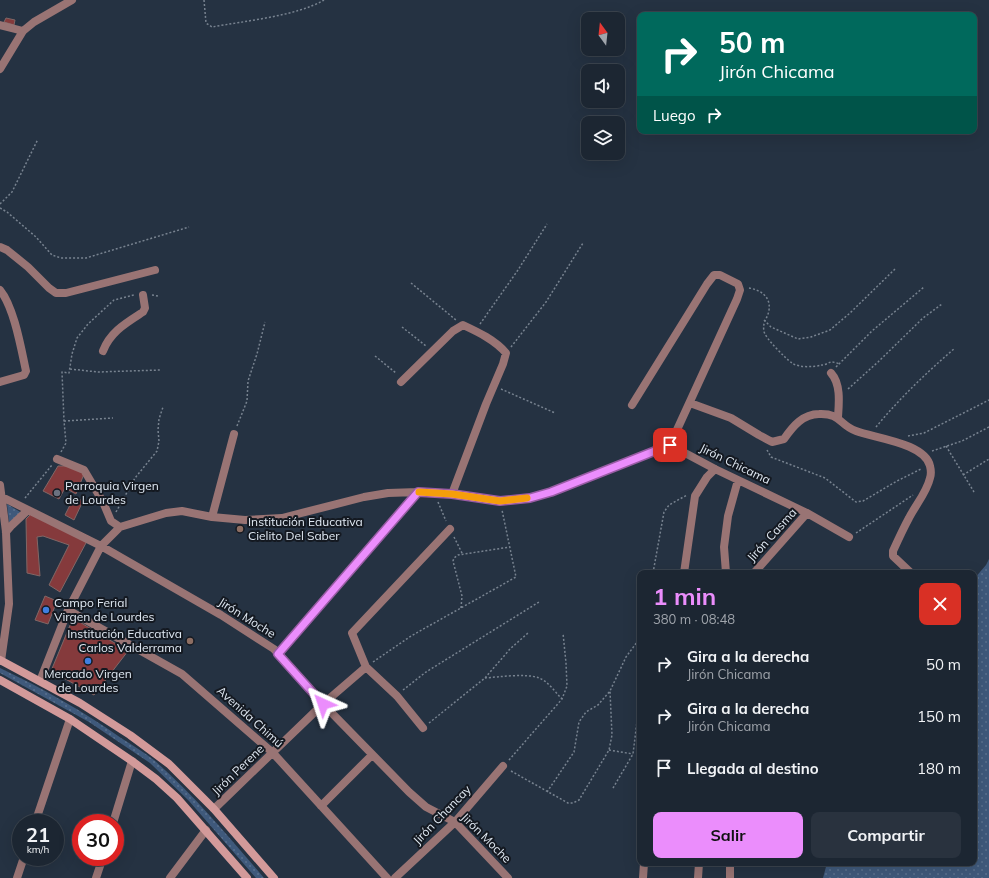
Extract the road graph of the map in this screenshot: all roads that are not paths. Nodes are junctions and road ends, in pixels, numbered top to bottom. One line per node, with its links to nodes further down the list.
1 (72, 0): 3 (street)
2 (0, 25): 3 (street)
3 (23, 31): 4 (street)
4 (0, 69)
5 (0, 247): 6 (street)
6 (155, 270)
7 (0, 290): 12 (street)
8 (143, 295): 9 (street)
9 (103, 351)
10 (831, 373): 15 (street)
11 (402, 381): 23 (street)
12 (0, 382)
13 (690, 403): 14 (street); 15 (street); 17 (street)
14 (632, 405)
15 (838, 417): 36 (street)
16 (234, 434): 27 (street)
17 (670, 445): 19 (street, Jirón Chicama); 23 (street)
18 (57, 459): 28 (street)
19 (715, 469): 20 (street, Jirón Chicama); 33 (street)
20 (738, 480): 26 (street, Jirón Chicama); 34 (street)
21 (0, 485): 24 (street)
22 (418, 492): 23 (street); 27 (street); 38 (street)
23 (452, 494)
24 (2, 497): 25 (street, Jirón Moche); 30 (street)
25 (28, 510): 30 (street); 32 (street, Jirón Moche)
26 (807, 513): 31 (street, Jirón Chicama); 35 (street, Jirón Casma)
27 (212, 517): 28 (street)
28 (120, 527): 32 (street)
29 (450, 530): 40 (street)
30 (6, 532): 39 (street)
31 (850, 537)
32 (101, 546): 37 (street); 38 (street, Jirón Moche)
33 (684, 570)
34 (726, 570)
35 (757, 570)
36 (908, 570)
37 (68, 610): 42 (street); 46 (street, Avenida Chimú)
38 (278, 654): 43 (street, Jirón Moche)
39 (0, 660): 42 (main road)
40 (366, 666): 43 (street, Jirón Perene); 45 (street)
41 (0, 680): 44 (main road)
42 (40, 681): 51 (main road)
43 (323, 704): 46 (street, Jirón Perene); 47 (street, Jirón Moche)
44 (70, 719): 48 (main road); 52 (street)
45 (423, 728)
46 (273, 753): 50 (street, Avenida Chimú); 51 (street, Jirón Perene)
47 (372, 754): 50 (street); 54 (street, Jirón Moche)
48 (132, 761): 53 (street); 55 (main road)
49 (503, 766): 54 (street, Jirón Chancay)
50 (321, 806): 66 (street, Avenida Chimú)
51 (214, 809): 65 (main road)
52 (38, 814)
53 (116, 814)
54 (456, 822): 67 (street, Jirón Chancay); 68 (street, Jirón Moche)
55 (206, 830): 63 (street); 64 (main road)
56 (21, 866): 61 (street)
57 (99, 866): 62 (street)
58 (644, 866): 69 (street)
59 (699, 866): 70 (street)
60 (730, 866): 71 (street)
61 (17, 878)
62 (96, 878)
63 (170, 878)
64 (247, 878)
65 (274, 878)
66 (387, 878)
67 (395, 878)
68 (508, 878)
69 (643, 878)
70 (698, 878)
71 (730, 878)

